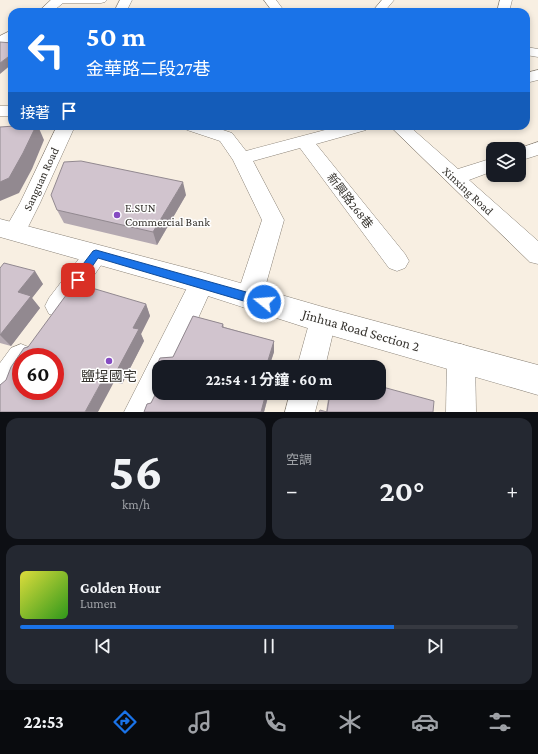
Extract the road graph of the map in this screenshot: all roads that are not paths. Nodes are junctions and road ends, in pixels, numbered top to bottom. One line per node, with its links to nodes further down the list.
1 (58, 0): 2 (street); 4 (street)
2 (102, 0)
3 (388, 0): 5 (street)
4 (49, 8)
5 (381, 8)
6 (64, 130): 16 (street, Sanguan Road)
7 (205, 130): 13 (street)
8 (345, 130): 10 (street)
9 (403, 130): 15 (street, Xinxing Road)
10 (304, 141): 13 (street); 19 (street, 新興路268巷)
11 (538, 148): 12 (street)
12 (526, 152)
13 (242, 158): 21 (street)
14 (486, 167): 15 (street)
15 (454, 178): 18 (street, Xinxing Road)
16 (4, 229): 17 (main road, Jinhua Road Section 2)
17 (96, 254): 20 (main road, Jinhua Road Section 2); 23 (street)
18 (538, 255)
19 (396, 261)
20 (202, 283): 21 (main road, Jinhua Road Section 2); 25 (street)
21 (249, 298): 22 (main road, Jinhua Road Section 2)
22 (323, 320): 24 (main road, Jinhua Road Section 2); 26 (street)
23 (31, 344): 29 (street)
24 (461, 358): 27 (main road, Jinhua Road Section 2); 33 (street)
25 (164, 360)
26 (313, 360)
27 (538, 380)
28 (152, 385): 31 (street)
29 (0, 387)
30 (303, 400): 32 (street)
31 (139, 412)
32 (300, 412)
33 (460, 412)

